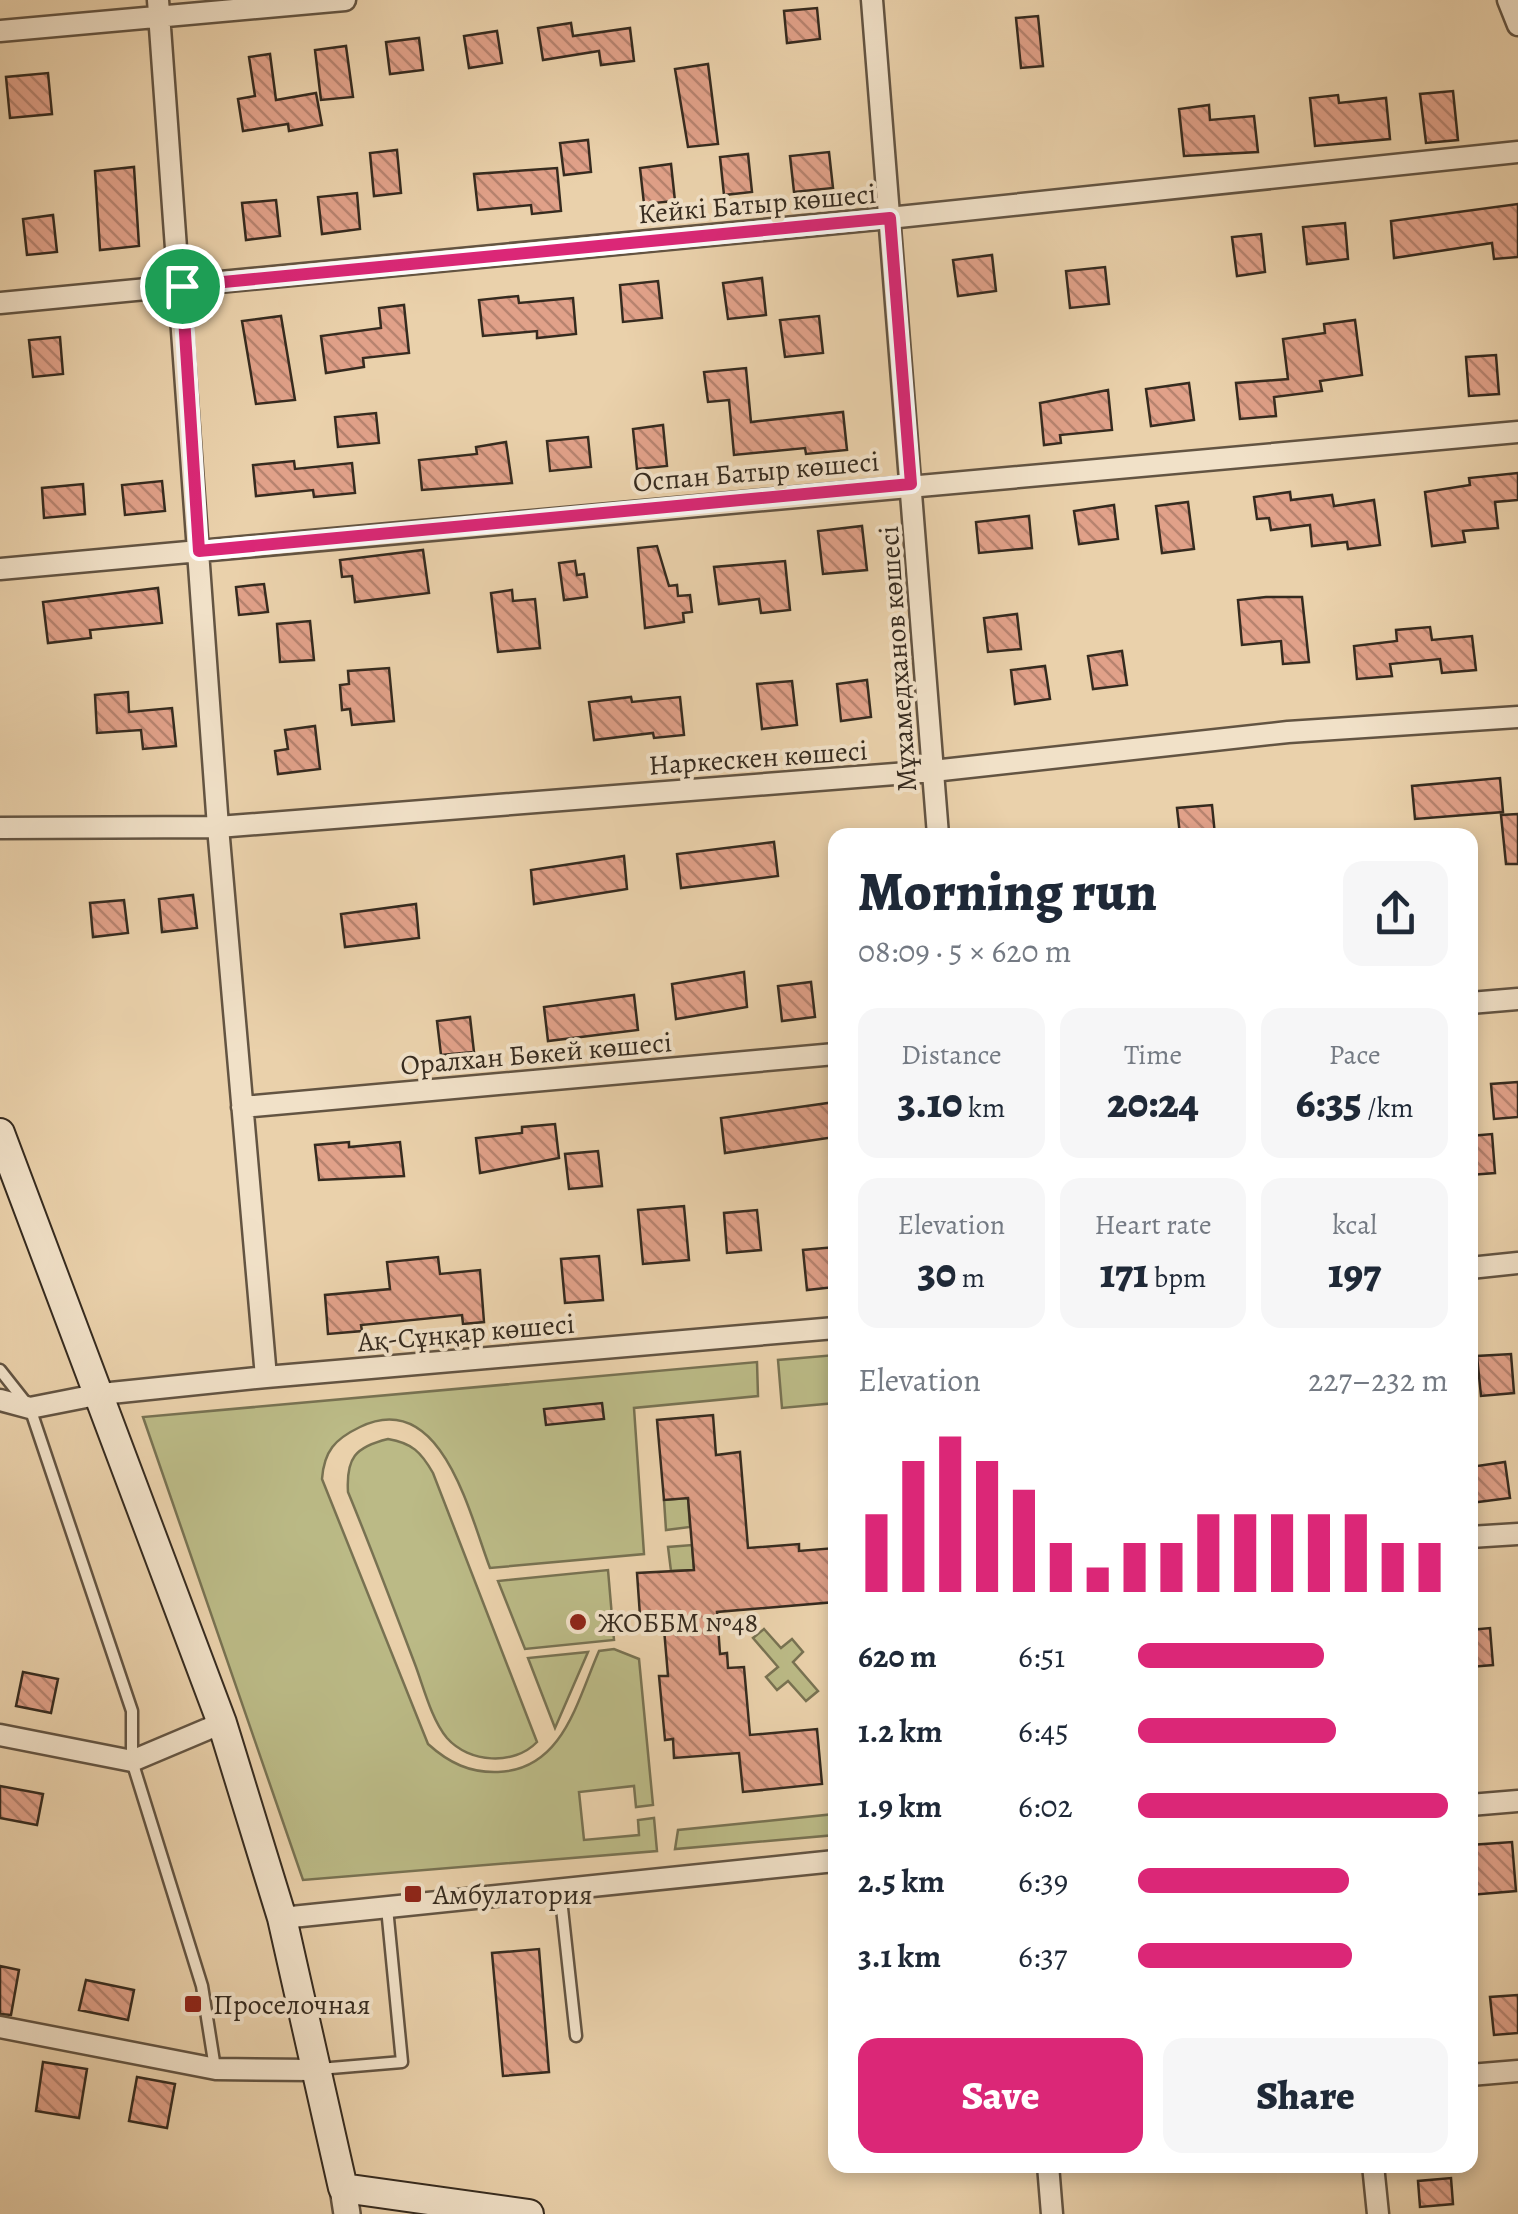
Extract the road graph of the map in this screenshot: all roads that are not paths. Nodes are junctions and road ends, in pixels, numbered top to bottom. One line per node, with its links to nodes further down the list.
1 (345, 0): 4 (street)
2 (872, 0): 8 (street, Мұхамедханов көшесі)
3 (1508, 0): 5 (street)
4 (159, 9): 6 (street); 9 (street)
5 (1518, 25)
6 (0, 31)
7 (1518, 152): 8 (street, Кейкі Батыр көшесі)
8 (890, 218): 9 (street, Кейкі Батыр көшесі); 12 (street, Мұхамедханов көшесі)
9 (182, 286): 10 (street, Кейкі Батыр көшесі); 13 (street)
10 (0, 302)
11 (1518, 432): 12 (street, Оспан Батыр көшесі)
12 (911, 484): 13 (street, Оспан Батыр көшесі); 16 (street, Мұхамедханов көшесі)
13 (199, 551): 14 (street, Оспан Батыр көшесі); 17 (street)
14 (0, 569)
15 (1518, 717): 16 (street, Наркескен көшесі)
16 (933, 771): 17 (street, Наркескен көшесі); 19 (street, Мұхамедханов көшесі)
17 (218, 827): 18 (street, Наркескен көшесі); 23 (street)
18 (0, 828)
19 (937, 828)
20 (1518, 1000): 21 (street)
21 (1478, 1002)
22 (828, 1055): 23 (street, Оралхан Бөкей көшесі)
23 (242, 1107): 29 (street)
24 (0, 1133): 30 (main road)
25 (1518, 1263): 26 (street)
26 (1478, 1267)
27 (828, 1329): 29 (street, Ақ-Сұңқар көшесі)
28 (0, 1370): 32 (lane)
29 (266, 1377): 30 (street, Ақ-Сұңқар көшесі)
30 (101, 1394): 32 (street, Ақ-Сұңқар көшесі); 35 (main road)
31 (0, 1400): 32 (street)
32 (30, 1408): 37 (lane)
33 (1518, 1534): 34 (street)
34 (1478, 1537)
35 (222, 1723): 37 (street); 43 (main road)
36 (0, 1736): 37 (street)
37 (132, 1760): 46 (lane)
38 (1518, 1801): 39 (street)
39 (1478, 1804)
40 (828, 1862): 41 (street)
41 (560, 1889): 42 (street); 45 (lane)
42 (387, 1907): 43 (street); 47 (lane)
43 (282, 1918): 47 (main road)
44 (0, 2027): 46 (street)
45 (576, 2036)
46 (216, 2069): 47 (street)
47 (313, 2070): 52 (main road)
48 (1518, 2071): 49 (street)
49 (1478, 2074)
50 (1049, 2173): 54 (street)
51 (1374, 2173): 55 (street)
52 (345, 2201): 53 (main road)
53 (529, 2214)
54 (1052, 2214)
55 (1378, 2214)

